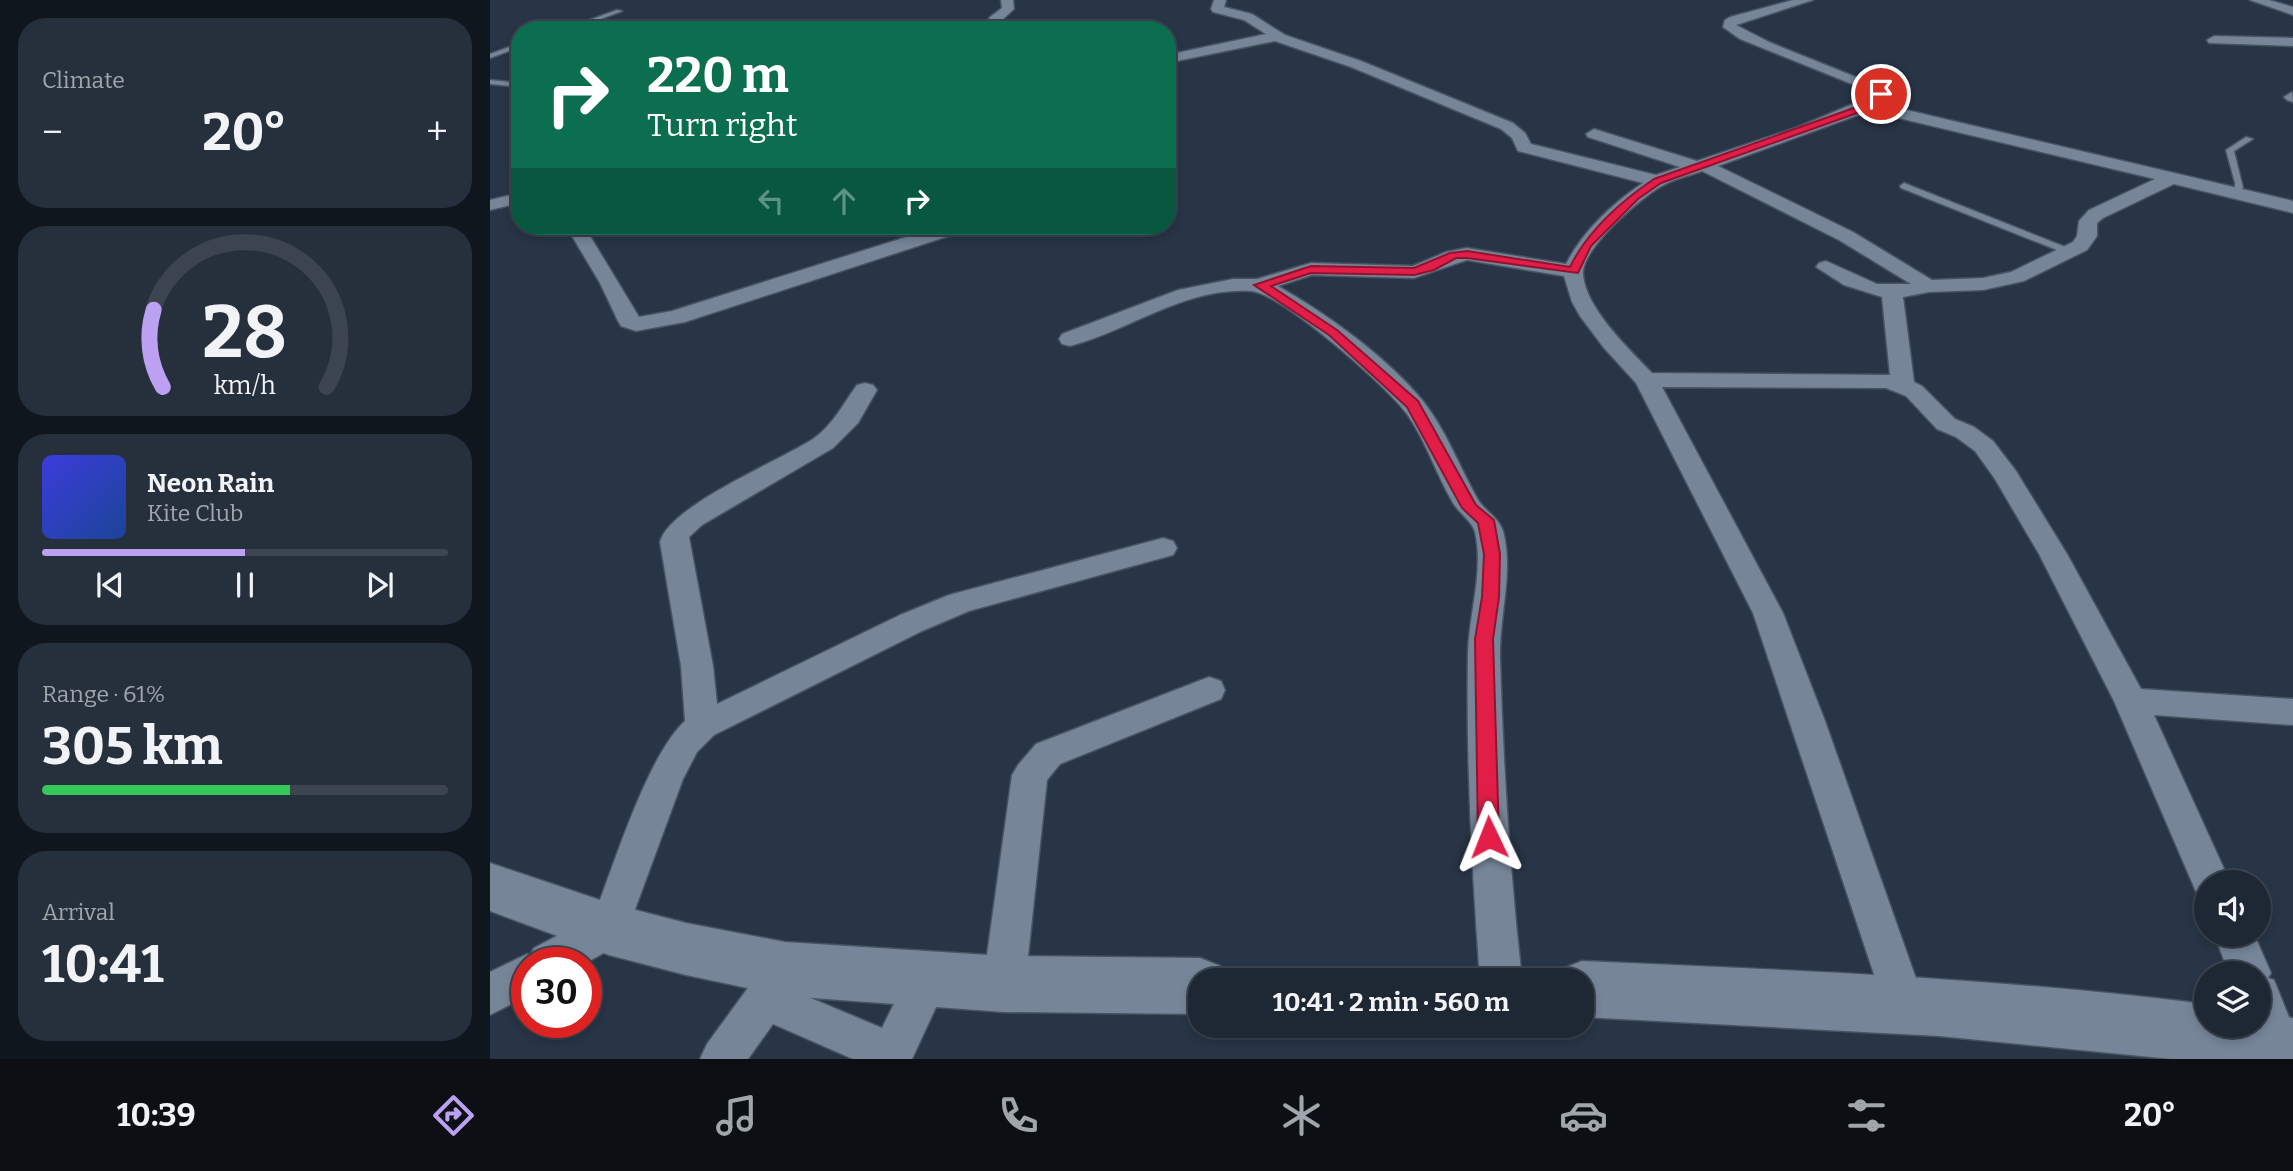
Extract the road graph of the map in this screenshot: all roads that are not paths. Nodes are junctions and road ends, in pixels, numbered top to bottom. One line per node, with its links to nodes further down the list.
1 (1007, 0): 8 (street)
2 (1220, 0): 9 (street)
3 (1807, 0): 17 (street)
4 (2256, 0): 6 (street)
5 (619, 11): 7 (lane)
6 (2293, 11)
7 (591, 21)
8 (994, 21)
9 (1279, 36): 14 (street); 22 (street)
10 (2214, 40): 11 (street)
11 (2293, 42)
12 (511, 49): 13 (lane)
13 (490, 56)
14 (1176, 57)
15 (490, 82): 16 (lane)
16 (511, 84)
17 (1868, 106): 20 (street); 21 (street)
18 (1594, 134): 20 (street)
19 (2249, 139): 24 (lane)
20 (1700, 166): 22 (street); 34 (street)
21 (2172, 178): 24 (street); 30 (street)
22 (1657, 181): 32 (street)
23 (1904, 186): 30 (lane)
24 (2233, 191): 27 (street)
25 (511, 200): 26 (street)
26 (490, 205)
27 (2293, 207)
28 (581, 235): 29 (street)
29 (932, 235)
30 (2070, 252): 34 (street)
31 (1826, 267): 35 (street)
32 (1573, 271): 33 (street); 37 (street)
33 (1260, 285): 36 (street); 49 (street)
34 (1928, 286): 35 (street)
35 (1892, 293): 38 (street)
36 (1070, 339)
37 (1646, 380): 38 (street); 57 (street)
38 (1903, 385): 42 (street)
39 (865, 390): 44 (street)
40 (1163, 548): 44 (street)
41 (1209, 690): 52 (street)
42 (2131, 701): 43 (street); 45 (street)
43 (2293, 712)
44 (702, 726): 47 (street)
45 (2206, 870)
46 (490, 887): 47 (main road)
47 (609, 929): 48 (street); 53 (main road)
48 (576, 947)
49 (1500, 968)
50 (928, 979): 52 (main road); 53 (main road); 59 (street)
51 (511, 983): 56 (street)
52 (1004, 984): 54 (main road)
53 (775, 985): 59 (street); 60 (street)
54 (1188, 986)
55 (1594, 990): 57 (main road)
56 (490, 994)
57 (1904, 1004): 58 (main road)
58 (2194, 1031)
59 (889, 1056)
60 (722, 1059)

